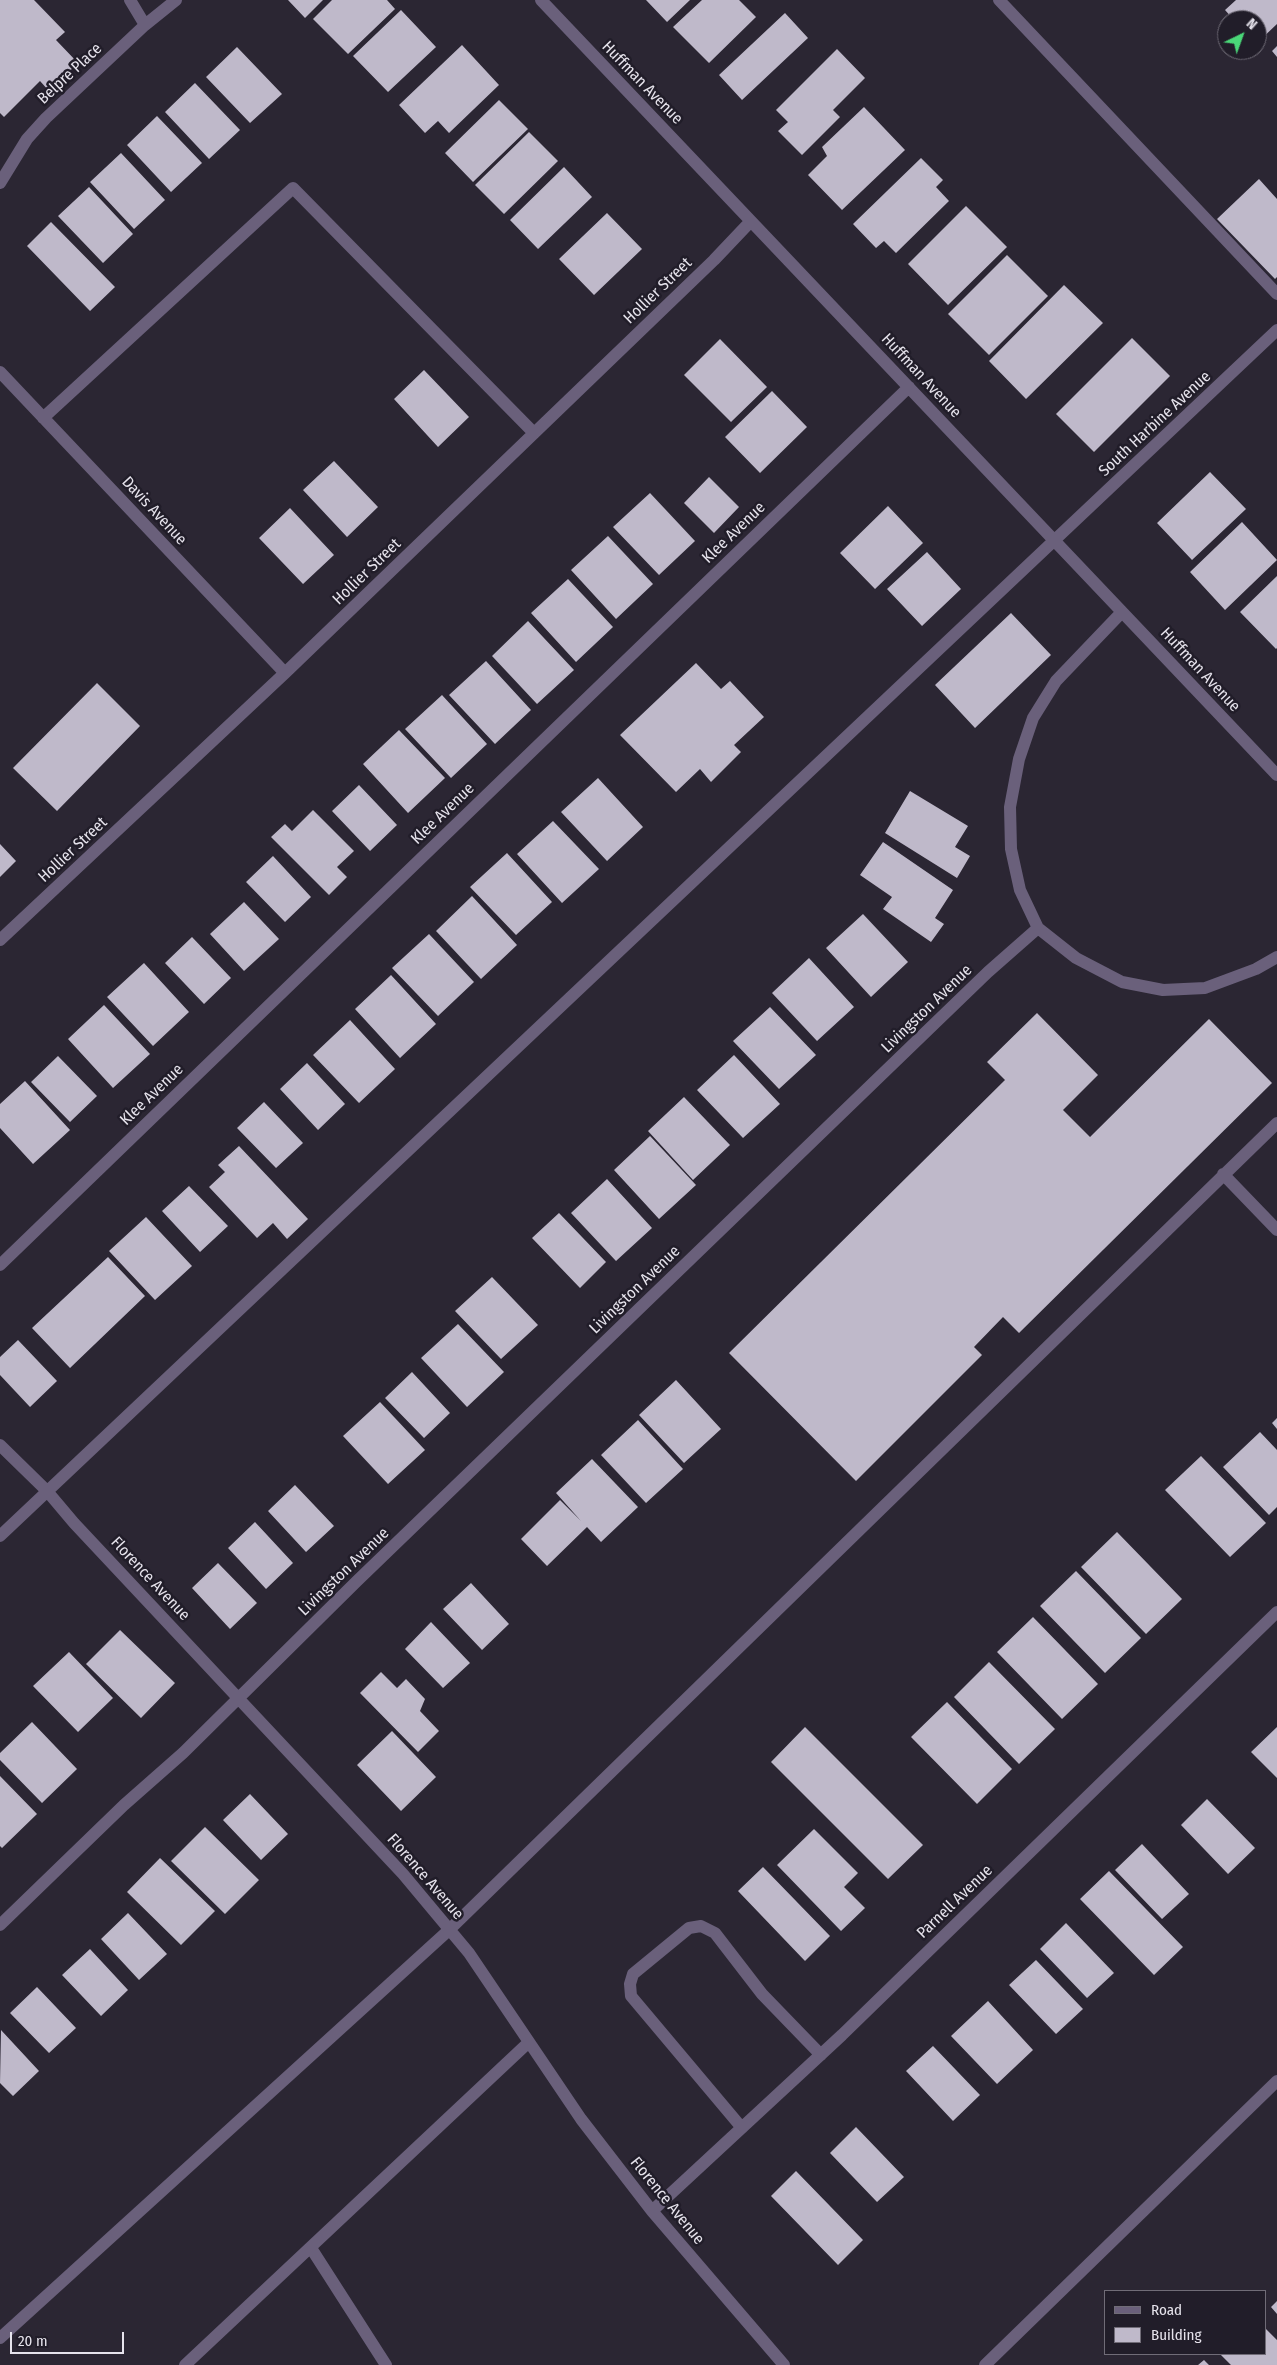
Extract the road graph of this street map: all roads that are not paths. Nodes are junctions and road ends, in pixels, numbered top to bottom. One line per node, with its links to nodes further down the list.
1 (130, 0): 5 (street)
2 (176, 0): 5 (street, Belpre Place)
3 (541, 0): 7 (street, Huffman Avenue)
4 (999, 0): 8 (street)
5 (145, 25): 6 (street, Belpre Place)
6 (0, 183)
7 (751, 221): 11 (street, Huffman Avenue); 13 (street, Hollier Street)
8 (1277, 294)
9 (1277, 330): 14 (street, South Harbine Avenue)
10 (0, 372): 12 (street, Davis Avenue)
11 (909, 387): 14 (street, Huffman Avenue); 24 (street, Klee Avenue)
12 (43, 418): 13 (street); 16 (street, Davis Avenue)
13 (534, 433): 16 (street, Hollier Street)
14 (1054, 541): 15 (street, Huffman Avenue); 26 (street, South Harbine Avenue)
15 (1122, 612): 17 (street, Huffman Avenue); 18 (street)
16 (285, 673): 19 (street, Hollier Street)
17 (1277, 775)
18 (1038, 928): 20 (street); 29 (street, Livingston Avenue)
19 (0, 940)
20 (1277, 957)
21 (1277, 1123): 22 (street)
22 (1223, 1174): 23 (street); 31 (street)
23 (1277, 1230)
24 (0, 1265)
25 (0, 1445): 26 (street, Florence Avenue)
26 (47, 1491): 27 (street, South Harbine Avenue); 29 (street, Florence Avenue)
27 (0, 1536)
28 (1277, 1612): 33 (street, Parnell Avenue)
29 (239, 1697): 30 (street, Livingston Avenue); 31 (street, Florence Avenue)
30 (0, 1925)
31 (449, 1930): 32 (street, Florence Avenue); 38 (street)
32 (529, 2042): 36 (street, Florence Avenue); 37 (street)
33 (821, 2055): 35 (street, Parnell Avenue); 35 (street)
34 (1277, 2081): 42 (street)
35 (742, 2128): 36 (street, Parnell Avenue)
36 (652, 2212): 41 (street, Florence Avenue)
37 (311, 2248): 39 (street); 40 (street)
38 (0, 2338)
39 (185, 2365)
40 (386, 2365)
41 (784, 2365)
42 (985, 2365)

